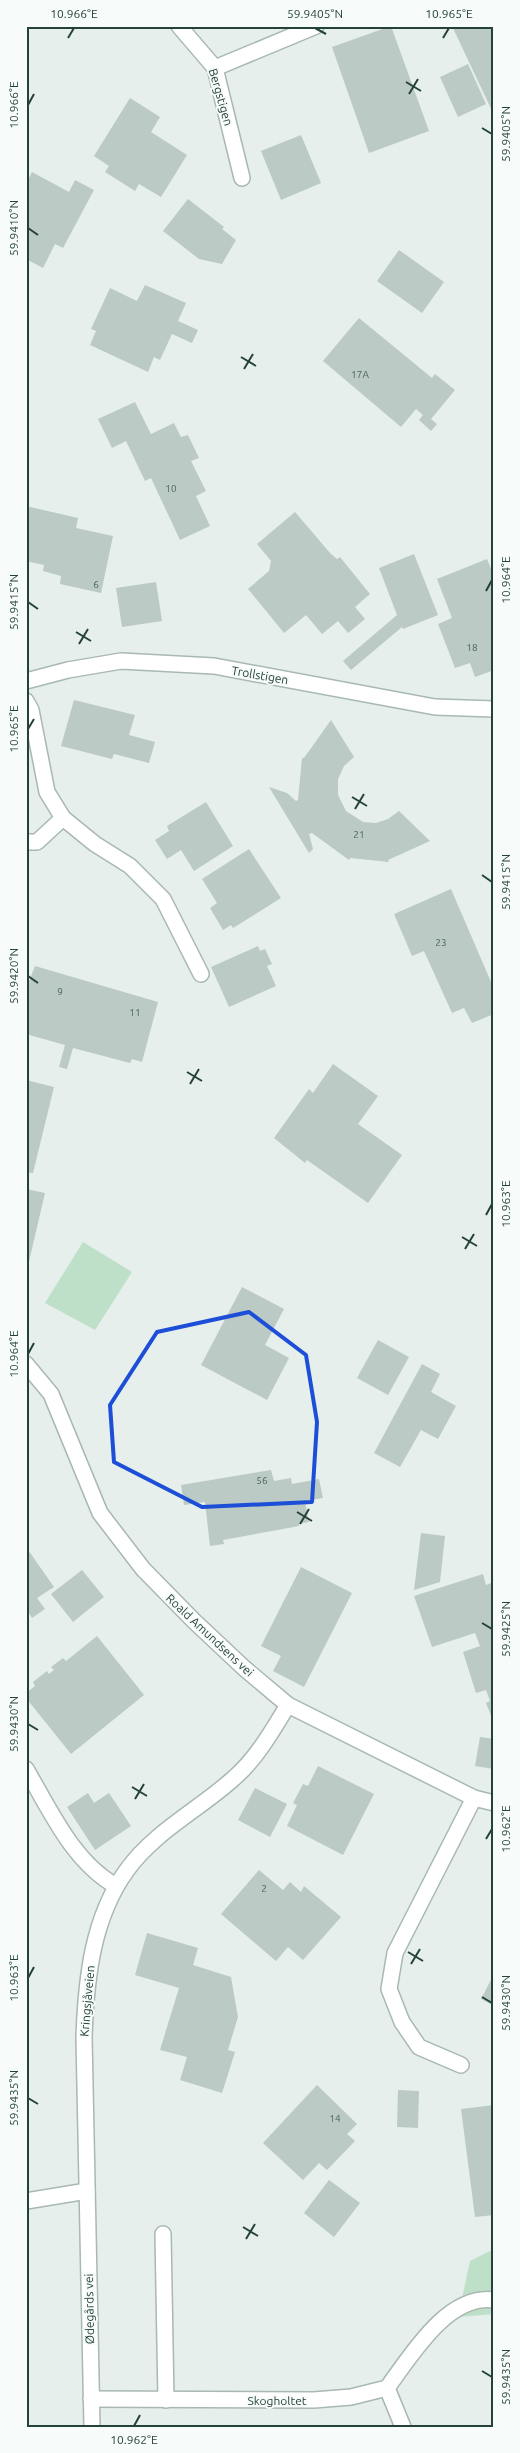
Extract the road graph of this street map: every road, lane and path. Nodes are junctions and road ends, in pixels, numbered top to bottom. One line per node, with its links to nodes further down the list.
1 (179, 26): 3 (street, Bergstigen)
2 (316, 26): 3 (street)
3 (215, 68): 4 (street, Bergstigen)
4 (242, 178)
5 (26, 681): 7 (street, Trollstigen)
6 (26, 701): 8 (street)
7 (494, 709)
8 (62, 818): 9 (street); 10 (street)
9 (26, 842)
10 (200, 974)
11 (26, 1364): 12 (street, Roald Amundsens vei)
12 (288, 1705): 14 (street, Roald Amundsens vei); 16 (street, Kringsjåveien)
13 (26, 1769): 16 (street)
14 (474, 1798): 15 (street, Roald Amundsens vei); 17 (street)
15 (494, 1803)
16 (116, 1886): 18 (street, Kringsjåveien)
17 (461, 2065)
18 (87, 2191): 19 (street); 23 (street, Ødegårds vei)
19 (26, 2202)
20 (163, 2234): 24 (street)
21 (494, 2300): 22 (street)
22 (386, 2388): 24 (street, Skogholtet); 26 (street)
23 (92, 2399): 24 (street, Skogholtet); 25 (street, Ødegårds vei)
24 (166, 2400)
25 (92, 2427)
26 (403, 2427)

